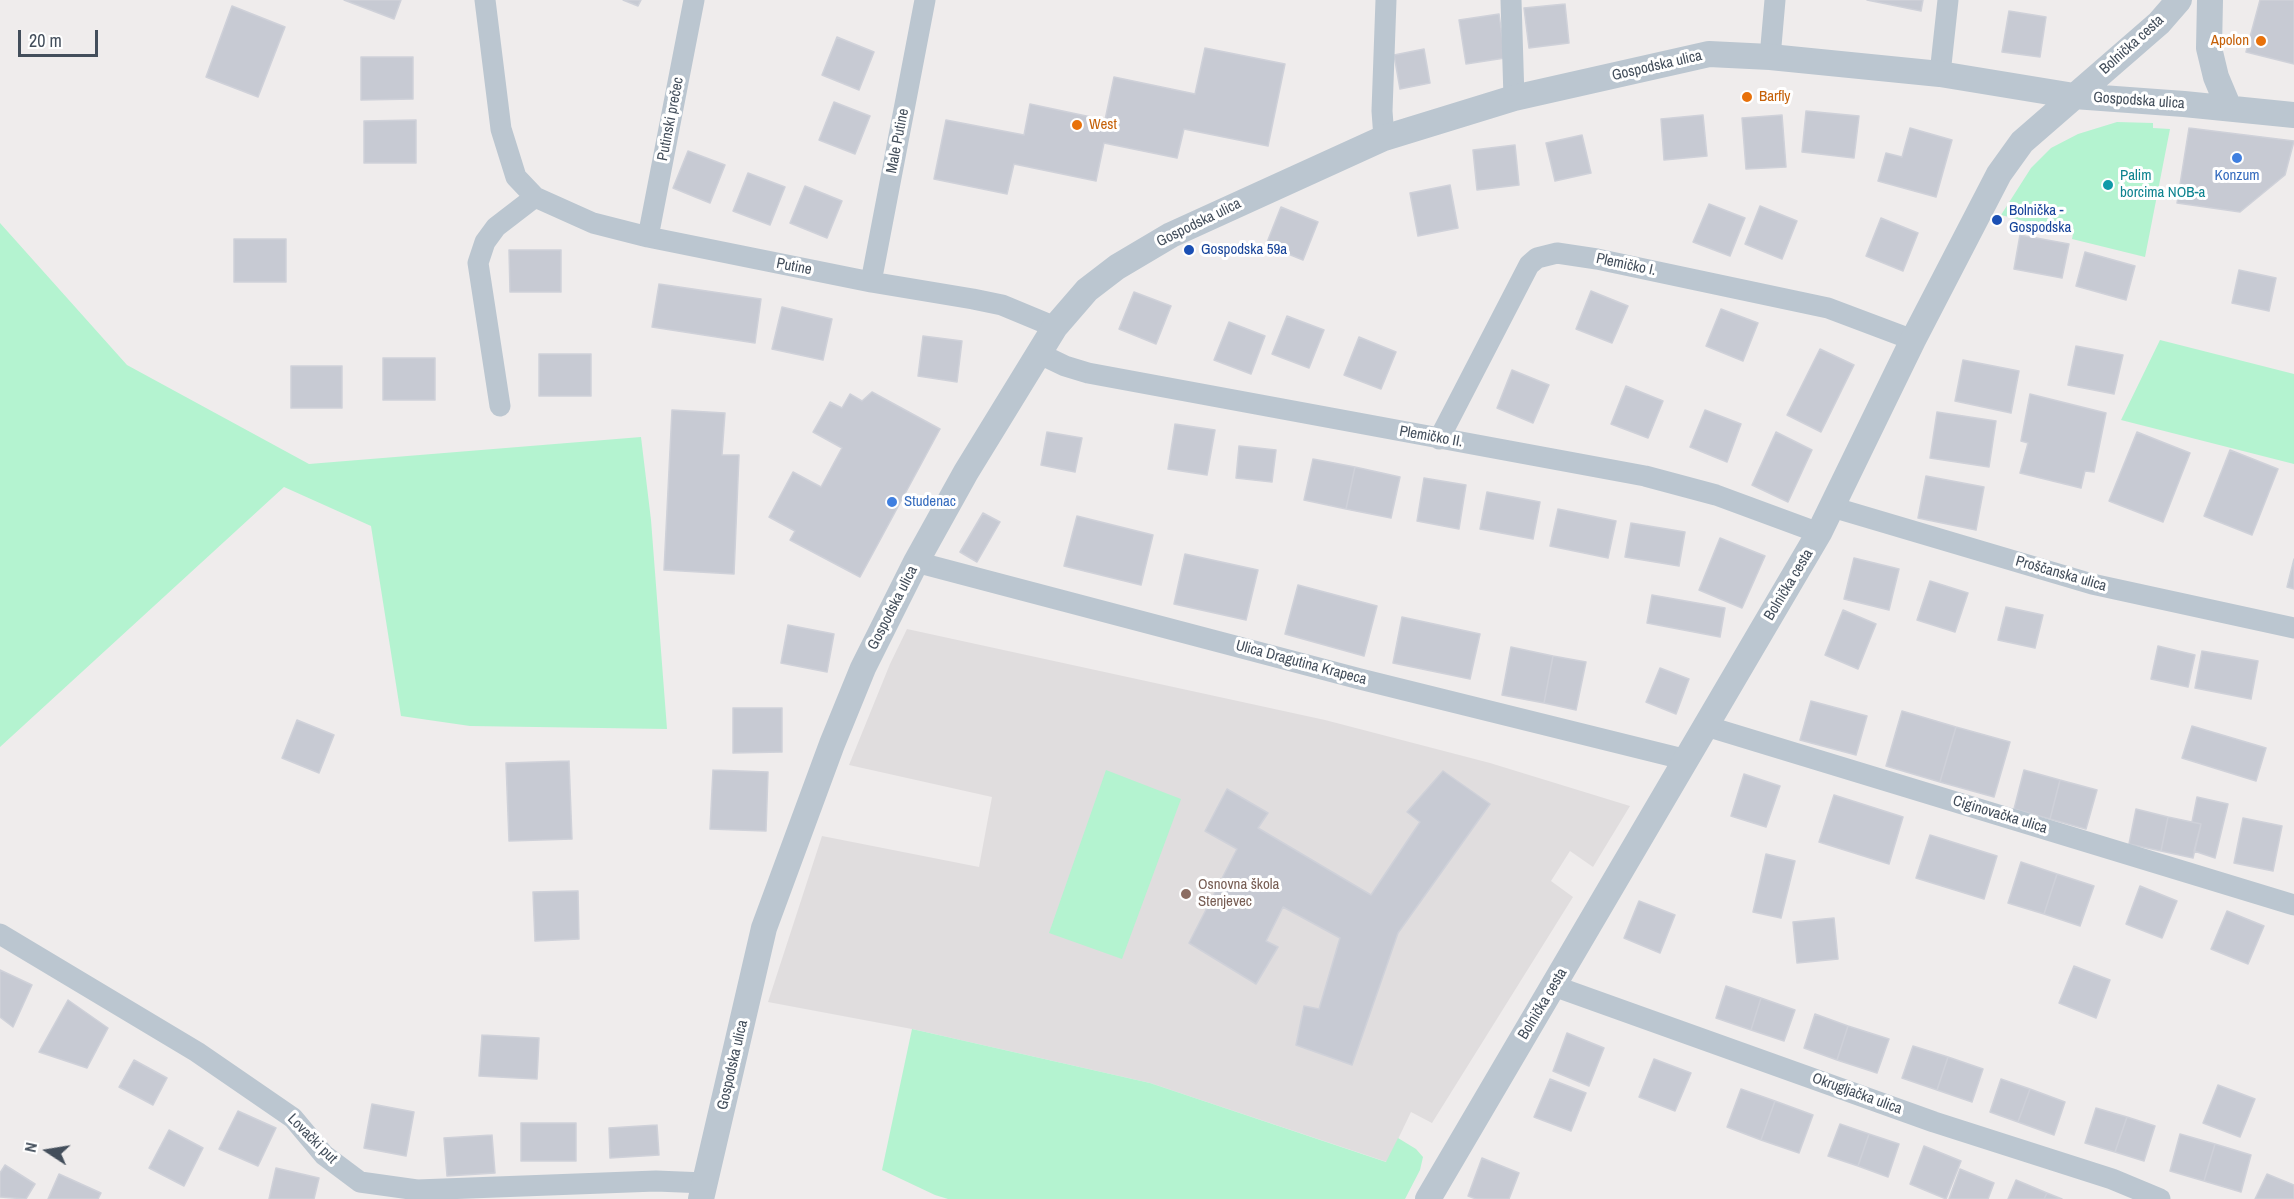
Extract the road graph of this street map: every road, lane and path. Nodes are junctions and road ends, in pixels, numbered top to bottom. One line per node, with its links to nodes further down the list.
1 (485, 0): 17 (street, Putine)
2 (694, 0): 18 (street, Putinski prečec)
3 (925, 0): 19 (street, Male Putine)
4 (1386, 0): 16 (street)
5 (1511, 0): 13 (street)
6 (1774, 0): 10 (street)
7 (1948, 0): 11 (street)
8 (2179, 0): 12 (street, Bolnička cesta)
9 (2210, 0): 14 (street)
10 (1770, 57): 11 (street, Gospodska ulica); 13 (street, Gospodska ulica)
11 (1940, 74): 12 (street, Gospodska ulica)
12 (2074, 96): 14 (street, Gospodska ulica); 21 (street, Bolnička cesta)
13 (1514, 98): 16 (street, Gospodska ulica)
14 (2229, 108): 15 (street, Gospodska ulica)
15 (2294, 115)
16 (1384, 138): 20 (street, Gospodska ulica)
17 (535, 197): 18 (street, Putine); 23 (street)
18 (648, 237): 19 (street, Putine)
19 (871, 282): 20 (street, Putine)
20 (1055, 327): 22 (street, Gospodska ulica)
21 (1913, 340): 24 (street, Plemičko I.); 25 (street, Bolnička cesta)
22 (1040, 354): 24 (street, Plemičko II.); 27 (street, Gospodska ulica)
23 (500, 406)
24 (1439, 439): 26 (street, Plemičko II.)
25 (1832, 507): 26 (street, Bolnička cesta); 28 (street, Proščanska ulica)
26 (1819, 533): 29 (street, Bolnička cesta)
27 (916, 562): 30 (street, Ulica Dragutina Krapeca); 34 (street, Gospodska ulica)
28 (2294, 628)
29 (1706, 726): 30 (street, Bolnička cesta); 31 (street, Ciginovačka ulica)
30 (1687, 760): 33 (street, Bolnička cesta)
31 (2294, 905)
32 (0, 934): 34 (street, Lovački put)
33 (1554, 986): 35 (street, Bolnička cesta); 36 (street, Okrugljačka ulica)
34 (703, 1191)
35 (1428, 1199)
36 (2160, 1199)

